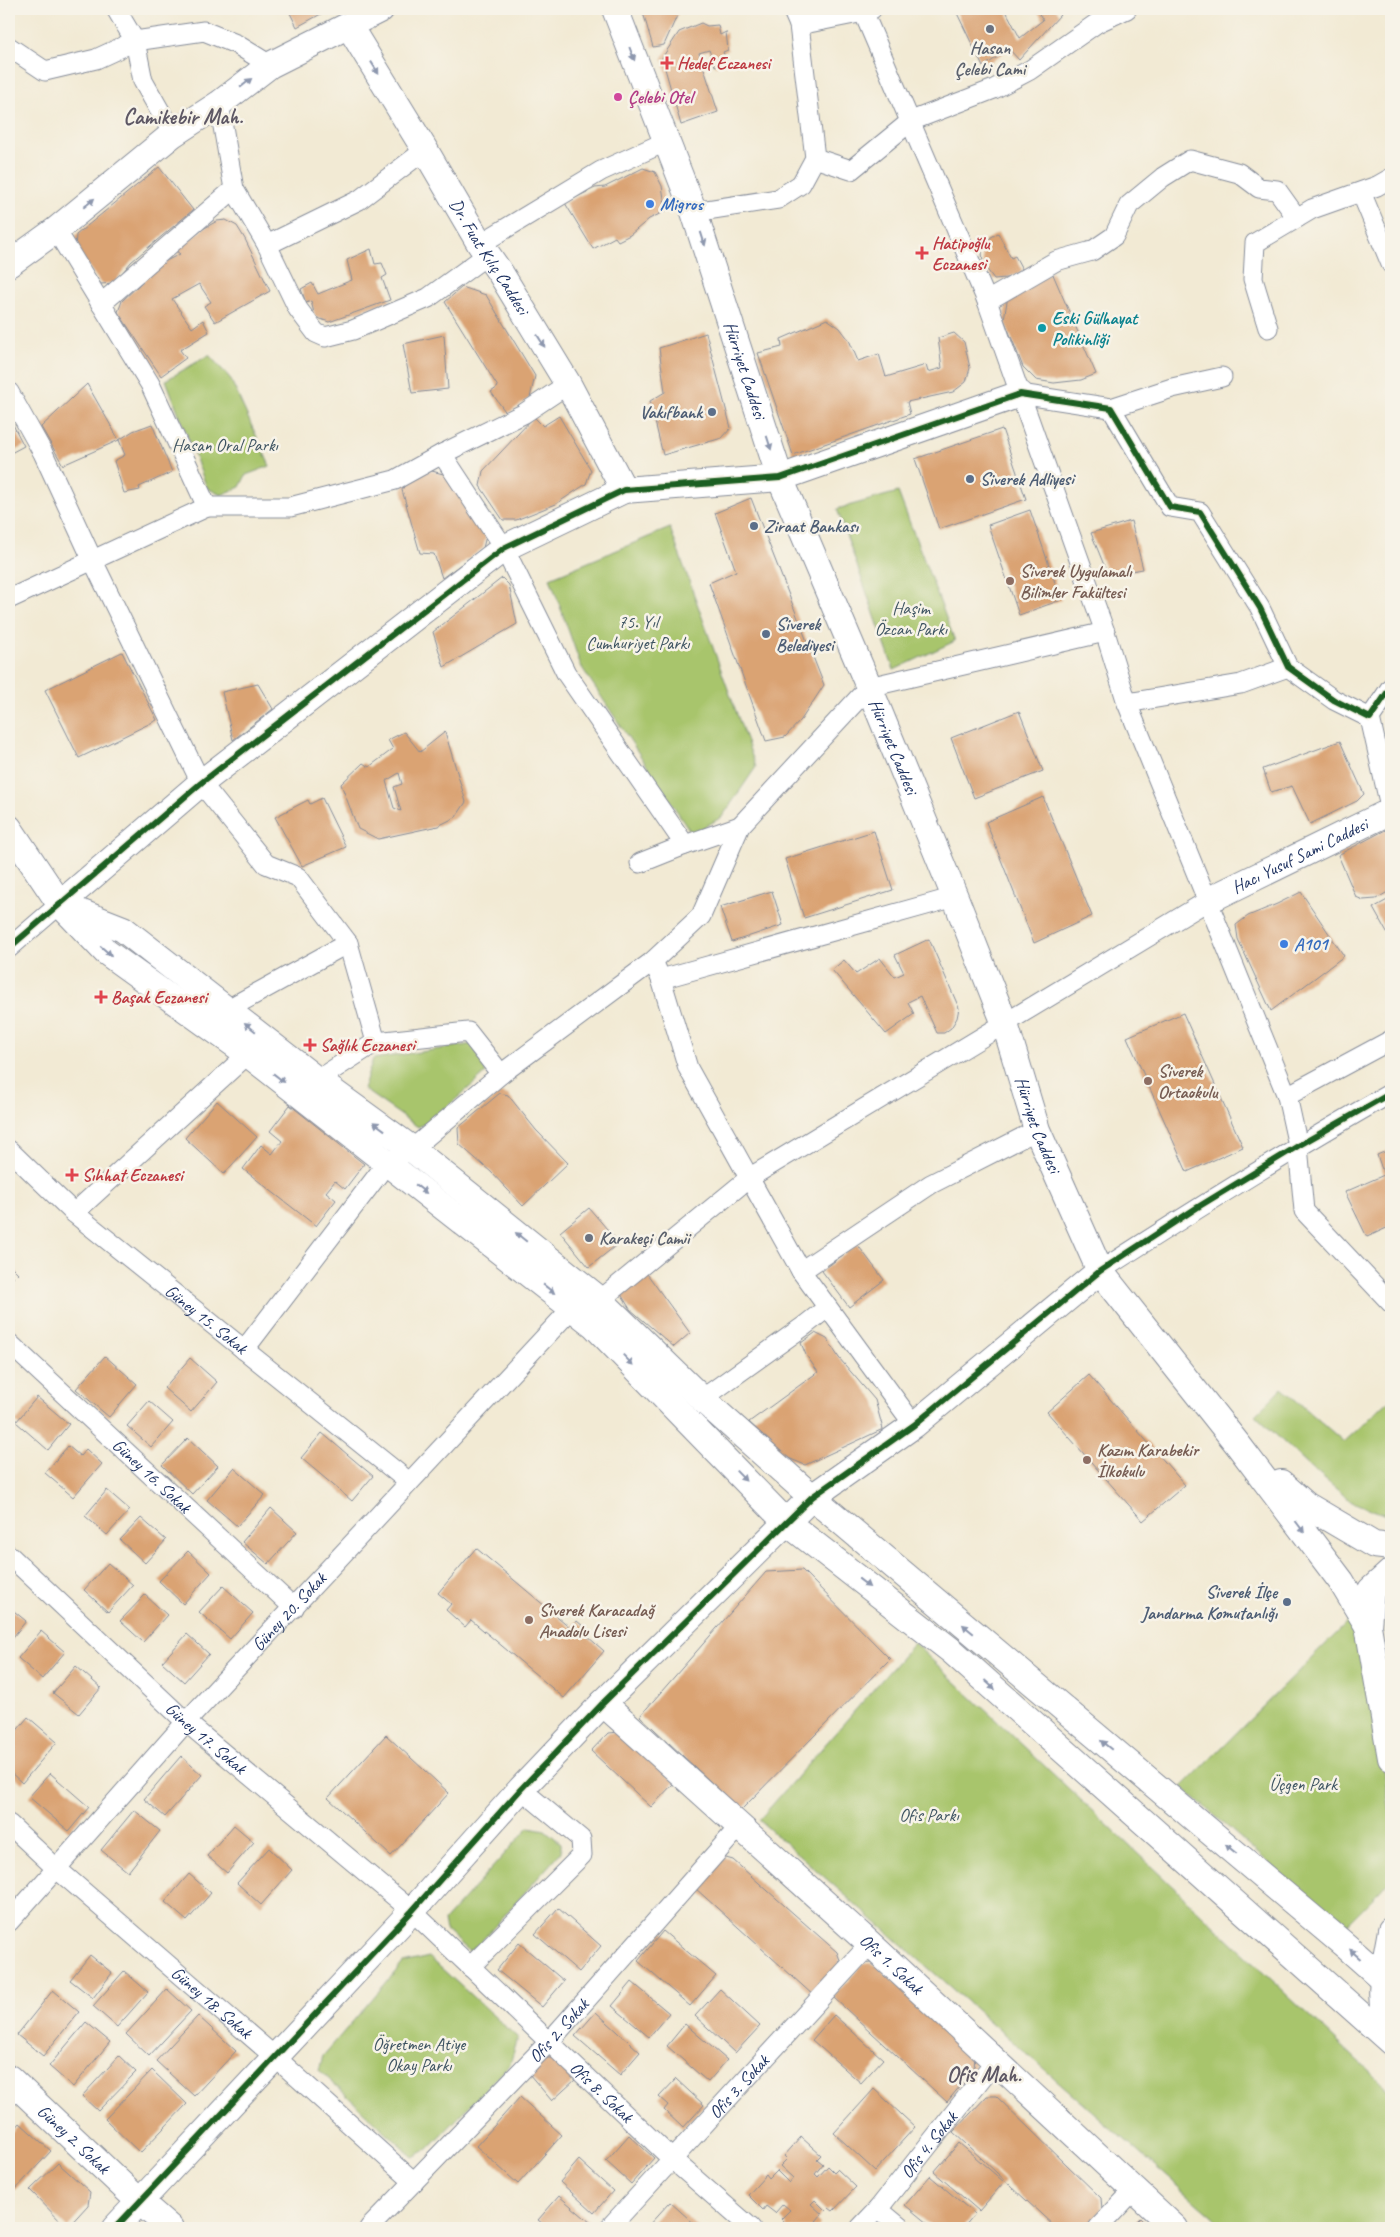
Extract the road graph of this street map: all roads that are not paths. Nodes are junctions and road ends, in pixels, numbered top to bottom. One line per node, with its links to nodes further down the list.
1 (116, 9): 8 (street)
2 (381, 9): 7 (main road)
3 (615, 9): 14 (main road, Hürriyet Caddesi, one-way to 14)
4 (1127, 9): 12 (street)
5 (866, 10): 6 (street); 12 (street)
6 (795, 17): 16 (street)
7 (349, 26): 10 (main road); 15 (main road, Dr. Fuat Kılıç Caddesi, one-way to 15)
8 (135, 41): 9 (street); 10 (street); 13 (street)
9 (9, 47)
10 (270, 64): 11 (main road, one-way to 10)
11 (219, 104): 13 (main road); 18 (street)
12 (912, 121): 16 (street); 27 (street)
13 (173, 134): 22 (main road, one-way to 13)
14 (665, 142): 20 (main road, Hürriyet Caddesi); 24 (street)
15 (426, 150): 23 (street); 24 (main road, Dr. Fuat Kılıç Caddesi)
16 (815, 158): 20 (street)
17 (1391, 178): 19 (street)
18 (234, 189): 23 (street); 28 (street)
19 (1360, 192): 21 (street); 26 (street)
20 (694, 212): 36 (main road, Hürriyet Caddesi, one-way to 36)
21 (1297, 218): 27 (street); 29 (street)
22 (56, 230): 25 (main road); 28 (street)
23 (266, 245): 24 (street)
24 (484, 250): 31 (main road, Dr. Fuat Kılıç Caddesi, one-way to 31)
25 (9, 264)
26 (1391, 264)
27 (986, 301): 33 (street)
28 (101, 304): 38 (street)
29 (1268, 328)
30 (1222, 377): 34 (street)
31 (568, 384): 35 (street); 37 (main road, Dr. Fuat Kılıç Caddesi)
32 (9, 392): 40 (street)
33 (1020, 394): 34 (street); 36 (main road); 42 (street)
34 (1110, 408): 43 (street)
35 (442, 454): 38 (street); 39 (street)
36 (780, 478): 37 (main road); 45 (main road, Hürriyet Caddesi)
37 (624, 490): 39 (main road)
38 (207, 507): 40 (street)
39 (504, 548): 48 (main road); 52 (street)
40 (93, 561): 41 (street); 48 (street)
41 (9, 599)
42 (1105, 632): 45 (street); 46 (street)
43 (1288, 667): 46 (street); 47 (street)
44 (1391, 687): 47 (street)
45 (869, 688): 50 (street); 54 (main road, Hürriyet Caddesi)
46 (1127, 703): 55 (street)
47 (1370, 718): 49 (street)
48 (201, 783): 56 (main road); 57 (street)
49 (1391, 811): 55 (main road, Hacı Yusuf Sami Caddesi)
50 (740, 826): 52 (street); 59 (street)
51 (9, 828): 56 (main road)
52 (685, 845): 53 (street)
53 (640, 863)
54 (955, 897): 60 (street); 62 (main road, Hürriyet Caddesi)
55 (1209, 900): 62 (street); 69 (street)
56 (60, 904): 58 (street); 61 (main road); 65 (main road, one-way to 65)
57 (348, 942): 61 (street); 64 (street)
58 (9, 948)
59 (653, 961): 60 (street); 66 (street)
60 (661, 979): 75 (street)
61 (228, 1009): 67 (main road, one-way to 61)
62 (1004, 1024): 70 (main road, Hürriyet Caddesi); 75 (street)
63 (1391, 1040): 69 (street)
64 (376, 1042): 66 (street); 67 (street)
65 (248, 1054): 74 (main road, one-way to 74); 76 (street)
66 (501, 1074): 72 (street)
67 (317, 1080): 72 (main road, one-way to 67)
68 (1391, 1093): 71 (street)
69 (1287, 1096): 71 (street)
70 (1037, 1130): 77 (street); 78 (main road, Hürriyet Caddesi)
71 (1298, 1146): 78 (street); 80 (street)
72 (412, 1149): 74 (street); 79 (main road, one-way to 72)
73 (9, 1150): 76 (street, Güney 15. Sokak)
74 (388, 1163): 81 (main road, one-way to 81); 84 (street)
75 (750, 1178): 77 (street); 79 (street)
76 (74, 1213): 84 (street, Güney 15. Sokak)
77 (801, 1271): 82 (street)
78 (1100, 1271): 86 (main road); 87 (main road, Hürriyet Caddesi)
79 (600, 1300): 85 (main road)
80 (1391, 1303)
81 (573, 1307): 88 (street, Güney 20. Sokak); 90 (main road, one-way to 90)
82 (827, 1308): 85 (street); 86 (street)
83 (9, 1343): 94 (street, Güney 16. Sokak)
84 (244, 1350): 88 (street, Güney 15. Sokak)
85 (702, 1398): 89 (main road)
86 (914, 1425): 89 (main road)
87 (1239, 1446): 91 (main road); 95 (main road, one-way to 95)
88 (409, 1482): 94 (street, Güney 20. Sokak)
89 (812, 1497): 90 (main road); 108 (main road, one-way to 89)
90 (786, 1522): 96 (main road); 111 (main road, one-way to 111)
91 (1391, 1547)
92 (9, 1555): 97 (street, Güney 17. Sokak)
93 (1391, 1572): 95 (main road)
94 (294, 1608): 97 (street, Güney 20. Sokak)
95 (1368, 1626): 98 (main road)
96 (603, 1703): 99 (main road); 101 (main road, Ofis 1. Sokak)
97 (186, 1722): 102 (street, Güney 20. Sokak); 103 (street, Güney 17. Sokak)
98 (1391, 1758)
99 (521, 1789): 103 (main road); 107 (street)
100 (9, 1824): 102 (street, Güney 18. Sokak)
101 (740, 1826): 106 (main road, Ofis 1. Sokak); 110 (street, Ofis 2. Sokak)
102 (57, 1869): 104 (street, Güney 20. Sokak); 112 (street, Güney 18. Sokak)
103 (412, 1911): 107 (street, Ofis 8. Sokak); 112 (main road)
104 (9, 1922)
105 (1391, 1930): 108 (main road)
106 (870, 1944): 113 (main road, Ofis 1. Sokak); 115 (street, Ofis 3. Sokak)
107 (470, 1967): 110 (street, Ofis 8. Sokak)
108 (1387, 1983): 109 (main road)
109 (1391, 2031)
110 (549, 2042): 115 (street, Ofis 8. Sokak); 116 (street, Ofis 2. Sokak)
111 (1391, 2042)
112 (276, 2057): 116 (street, Güney 18. Sokak); 118 (main road)
113 (996, 2060): 117 (main road, Ofis 1. Sokak); 119 (street, Ofis 4. Sokak)
114 (9, 2078): 118 (main road, Güney 2. Sokak)
115 (673, 2160): 123 (street, Ofis 3. Sokak); 124 (street, Ofis 8. Sokak)
116 (414, 2182): 122 (street, Ofis 2. Sokak)
117 (1133, 2191): 127 (street); 128 (main road, Ofis 1. Sokak)
118 (138, 2201): 120 (main road); 121 (main road, Güney 2. Sokak)
119 (878, 2209): 125 (street, Ofis 4. Sokak); 126 (street)
120 (115, 2228)
121 (170, 2228)
122 (369, 2228)
123 (609, 2228)
124 (751, 2228)
125 (860, 2228)
126 (901, 2228)
127 (1098, 2228)
128 (1175, 2228)

